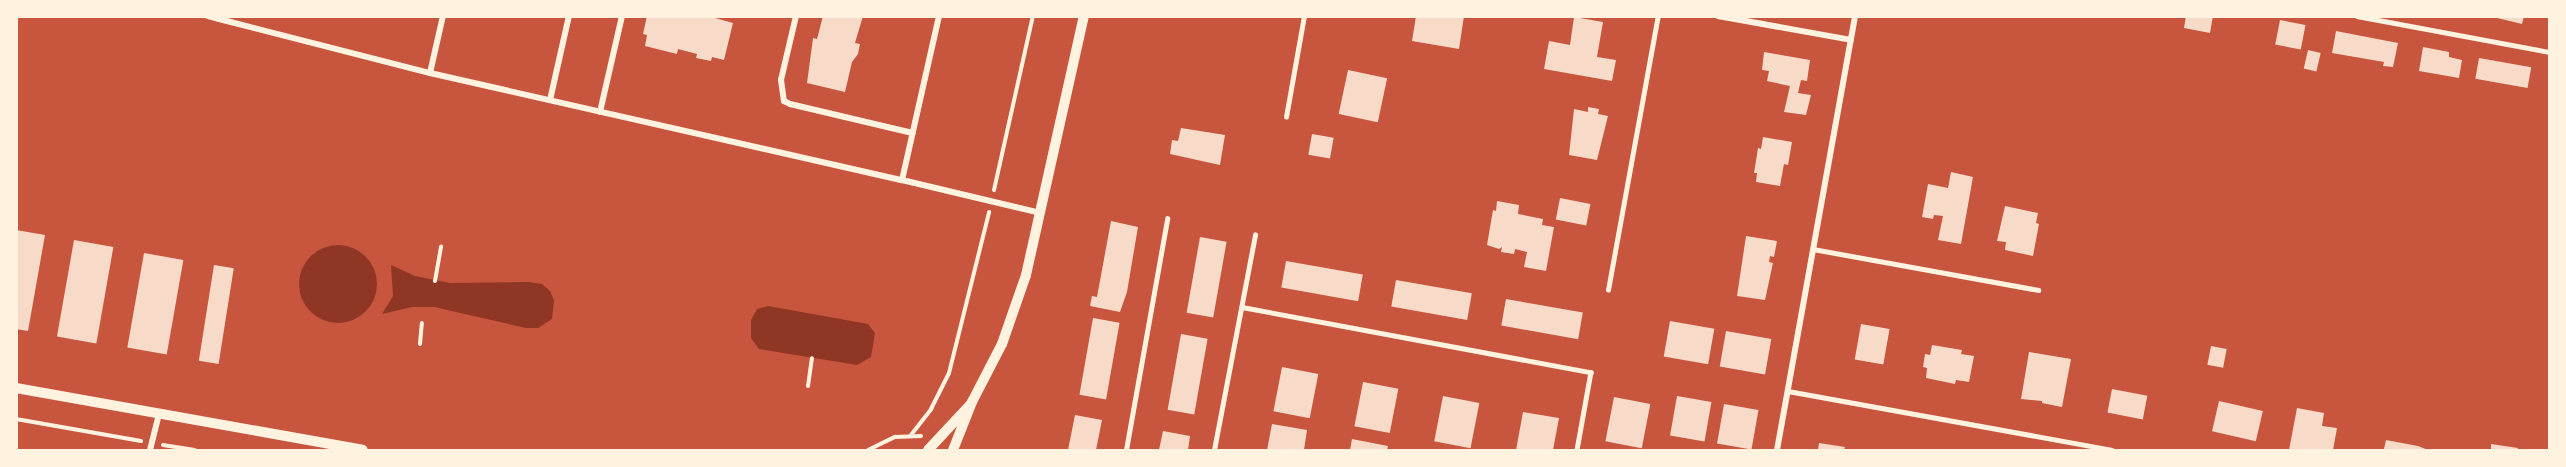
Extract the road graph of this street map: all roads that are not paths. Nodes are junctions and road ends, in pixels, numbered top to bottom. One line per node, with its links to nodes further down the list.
1 (208, 16): 13 (street)
2 (443, 16): 16 (street)
3 (569, 16): 17 (street)
4 (622, 16): 18 (street)
5 (796, 16): 20 (street)
6 (939, 16): 20 (street)
7 (1084, 16): 22 (street)
8 (1304, 16): 19 (lane)
9 (1658, 16): 26 (lane)
10 (1718, 16): 14 (street)
11 (1855, 16): 14 (street)
12 (2357, 16): 15 (lane)
13 (219, 18): 16 (street)
14 (1851, 40): 25 (street)
15 (2550, 52)
16 (430, 73): 17 (street)
17 (550, 100): 18 (street)
18 (600, 112): 21 (street)
19 (1286, 117)
20 (913, 133): 21 (street)
21 (902, 180): 22 (street)
22 (1041, 214): 31 (street)
23 (1167, 219): 37 (lane)
24 (1256, 236): 28 (lane)
25 (1813, 249): 27 (lane); 30 (street)
26 (1608, 290)
27 (2038, 290)
28 (1242, 307): 38 (lane); 39 (lane)
29 (16, 388): 32 (street)
30 (1788, 391): 40 (street); 41 (lane)
31 (972, 402): 35 (street); 36 (street)
32 (159, 413): 33 (street); 34 (street)
33 (150, 450)
34 (363, 450)
35 (928, 450)
36 (953, 450)
37 (1126, 450)
38 (1214, 450)
39 (1576, 450)
40 (1777, 450)
41 (2112, 450)

